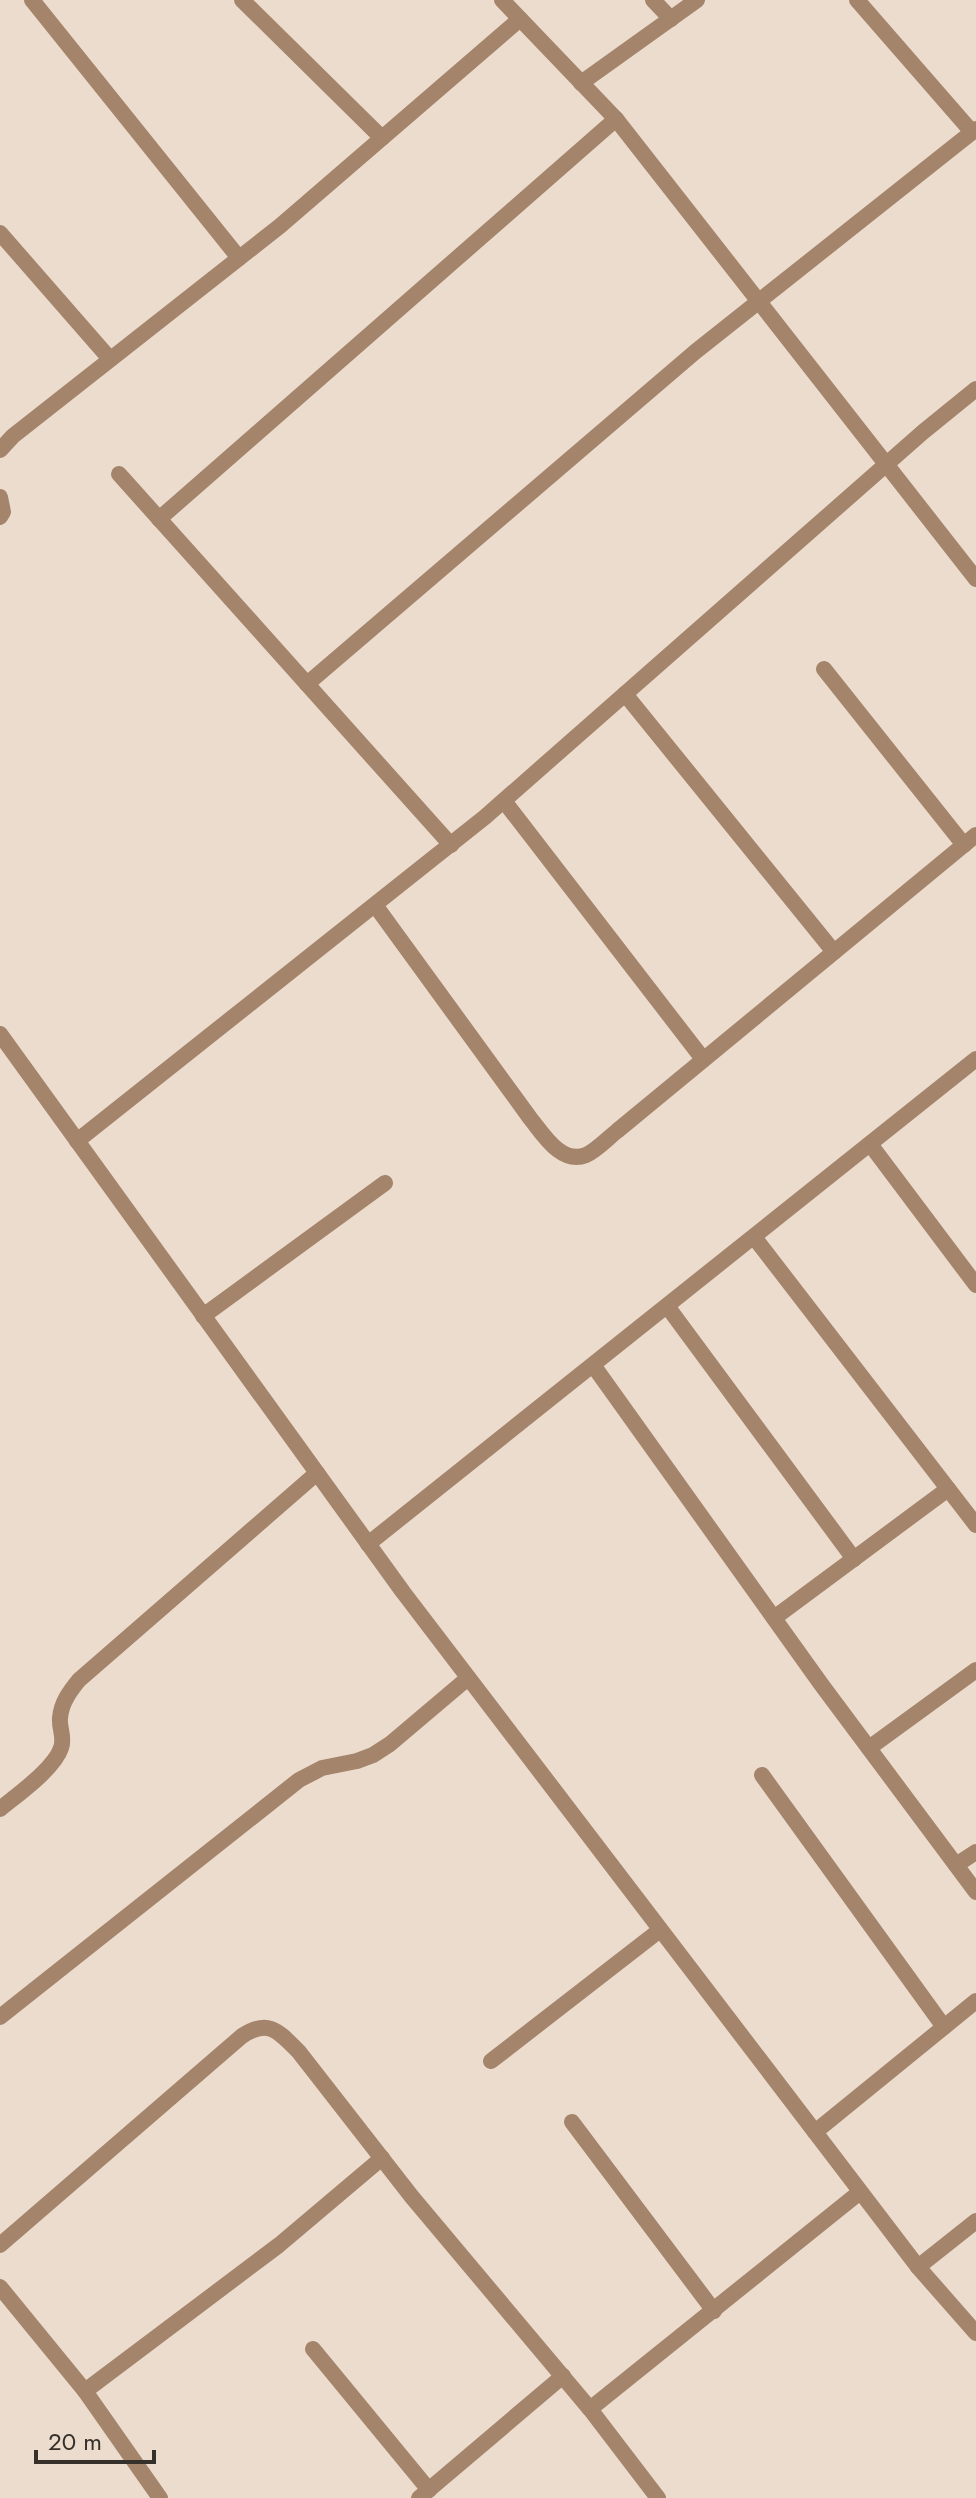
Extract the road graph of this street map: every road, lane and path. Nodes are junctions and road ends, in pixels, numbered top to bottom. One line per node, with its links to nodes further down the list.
1 (32, 0): 14 (street)
2 (242, 0): 12 (street)
3 (502, 0): 7 (street)
4 (653, 0): 8 (street)
5 (697, 0): 8 (street)
6 (857, 0): 11 (street)
7 (520, 19): 9 (street); 12 (street)
8 (671, 19): 9 (street)
9 (581, 83): 10 (street)
10 (616, 119): 15 (street); 23 (street)
11 (974, 130): 15 (street)
12 (382, 138): 14 (street)
13 (0, 233): 16 (street)
14 (239, 258): 16 (street)
15 (757, 302): 19 (street); 26 (street)
16 (110, 359): 18 (street)
17 (976, 389): 19 (street)
18 (0, 450)
19 (886, 464): 24 (street); 27 (street)
20 (119, 474): 23 (street)
21 (0, 497): 22 (street)
22 (0, 517)
23 (159, 519): 26 (street)
24 (976, 579)
25 (824, 669): 29 (street)
26 (307, 684): 30 (street)
27 (625, 694): 28 (street); 32 (street)
28 (504, 801): 30 (street); 34 (street)
29 (970, 840): 32 (street)
30 (451, 845): 31 (street)
31 (375, 905): 34 (street); 36 (street)
32 (834, 952): 34 (street)
33 (0, 1034): 36 (street)
34 (703, 1059)
35 (976, 1059): 37 (street)
36 (77, 1141): 42 (street)
37 (870, 1144): 39 (street); 40 (street)
38 (385, 1183): 42 (street)
39 (754, 1237): 41 (street); 45 (street)
40 (976, 1285)
41 (667, 1306): 43 (street); 48 (street)
42 (203, 1316): 44 (street)
43 (593, 1365): 47 (street); 49 (street)
44 (317, 1473): 47 (street); 54 (street)
45 (948, 1489): 46 (street); 48 (street)
46 (976, 1525)
47 (368, 1544): 51 (street)
48 (854, 1559): 49 (street)
49 (774, 1618): 52 (street)
50 (976, 1670): 52 (street)
51 (468, 1678): 58 (street); 60 (street)
52 (869, 1748): 56 (street)
53 (762, 1775): 61 (street)
54 (0, 1809)
55 (976, 1852): 56 (street)
56 (956, 1865): 57 (street)
57 (976, 1892)
58 (660, 1930): 62 (street); 64 (street)
59 (976, 2001): 61 (street)
60 (0, 2017)
61 (944, 2027): 64 (street)
62 (491, 2061)
63 (572, 2122): 71 (street)
64 (815, 2132): 66 (street)
65 (382, 2158): 68 (street); 74 (street); 75 (street)
66 (860, 2192): 69 (street); 71 (street)
67 (976, 2221): 69 (street)
68 (0, 2245)
69 (918, 2267): 72 (street)
70 (0, 2287): 75 (street)
71 (714, 2311): 76 (street)
72 (976, 2333)
73 (313, 2349): 77 (street)
74 (563, 2376): 76 (street); 77 (street)
75 (85, 2391): 78 (street)
76 (590, 2409): 79 (street)
77 (424, 2494)
78 (160, 2498)
79 (658, 2498)

